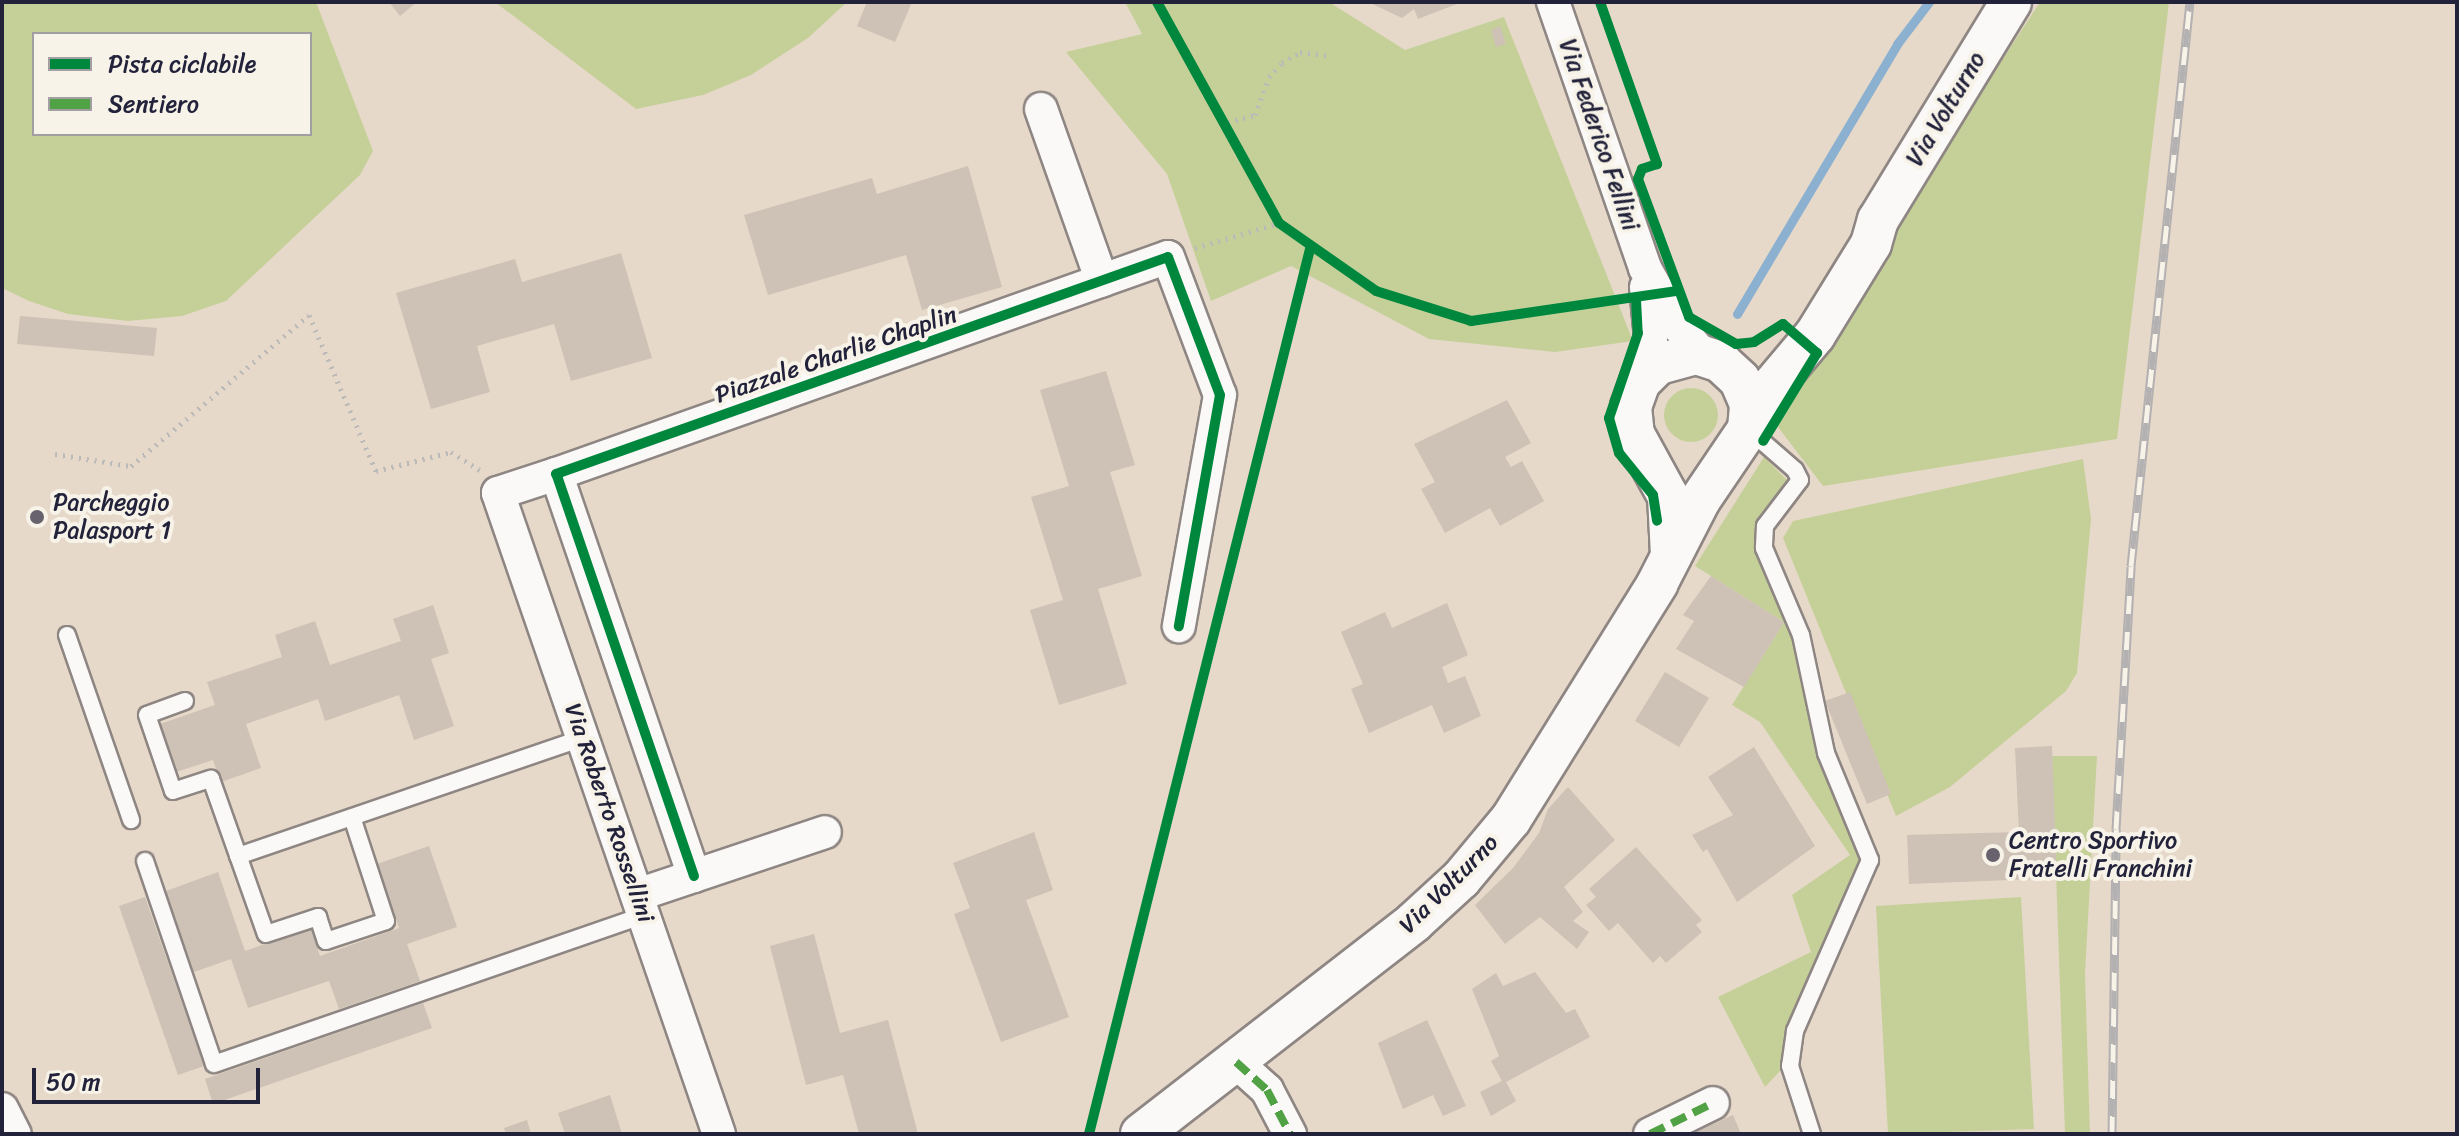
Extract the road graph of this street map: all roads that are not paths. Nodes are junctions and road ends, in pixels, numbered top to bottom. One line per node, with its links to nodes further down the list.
1 (1553, 2): 5 (street, Via Federico Fellini)
2 (2011, 2): 4 (street, Via Volturno)
3 (1041, 109): 6 (street)
4 (1880, 216): 7 (street, Via Volturno); 9 (street, Via Volturno)
5 (1645, 268): 7 (street, Via Federico Fellini); 8 (street, Via Federico Fellini)
6 (1102, 281): 11 (street, Piazzale Charlie Chaplin); 14 (street, Piazzale Charlie Chaplin)
7 (1706, 356): 8 (street, Via Volturno); 9 (street)
8 (1640, 382): 10 (street)
9 (1742, 441): 10 (street); 13 (street, Via Volturno); 33 (lane)
10 (1649, 457): 13 (street)
11 (556, 474): 12 (street, Piazzale Charlie Chaplin); 23 (street)
12 (498, 493): 17 (street, Via Roberto Rossellini)
13 (1671, 556): 25 (street, Via Volturno)
14 (1179, 626)
15 (67, 635): 19 (lane)
16 (185, 701): 21 (lane)
17 (583, 738): 18 (lane); 24 (street, Via Roberto Rossellini)
18 (352, 817): 21 (lane); 21 (lane)
19 (131, 820)
20 (825, 832): 23 (street)
21 (238, 856)
22 (145, 861): 24 (lane)
23 (694, 876): 24 (street)
24 (640, 905): 29 (street, Via Roberto Rossellini)
25 (1236, 1062): 30 (street, Via Volturno); 31 (street)
26 (1713, 1103): 32 (street)
27 (2, 1109): 28 (street)
28 (15, 1134)
29 (719, 1134)
30 (1141, 1134)
31 (1290, 1134)
32 (1650, 1134)
33 (1812, 1134)

